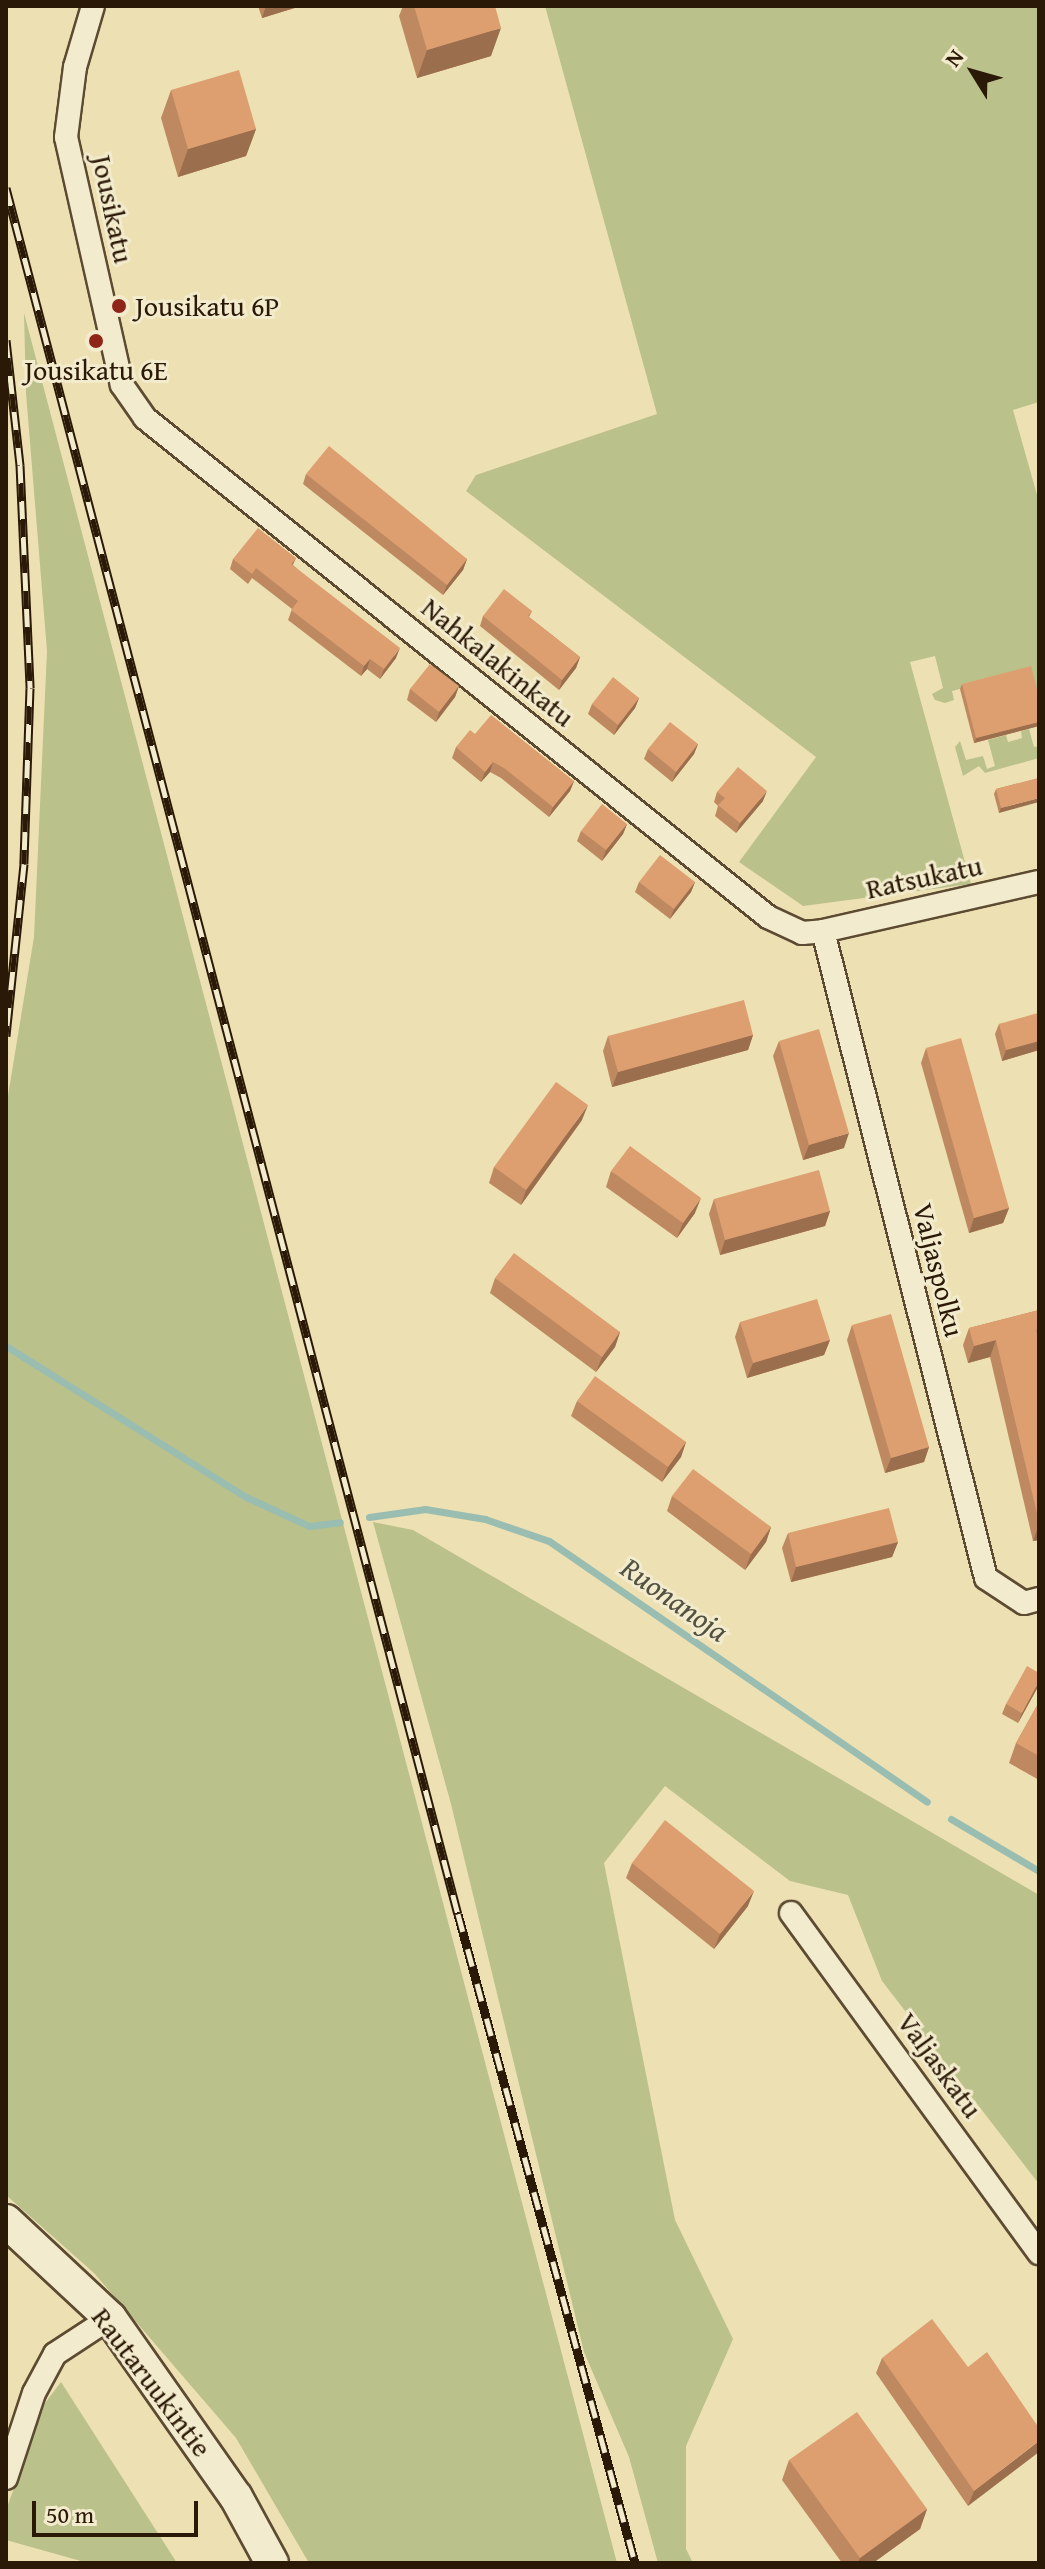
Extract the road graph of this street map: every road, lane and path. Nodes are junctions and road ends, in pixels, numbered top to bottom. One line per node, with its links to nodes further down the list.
1 (93, 6): 2 (street, Jousikatu)
2 (145, 418): 4 (street, Nahkalakinkatu)
3 (1039, 882): 4 (street, Ratsukatu)
4 (823, 931): 5 (street, Valjaspolku)
5 (1032, 1601)
6 (791, 1913): 8 (street, Valjaskatu)
7 (6, 2221): 9 (main road, Rautaruukintie)
8 (1039, 2253)
9 (110, 2318): 10 (street); 11 (main road, Rautaruukintie)
10 (6, 2478)
11 (272, 2563)

